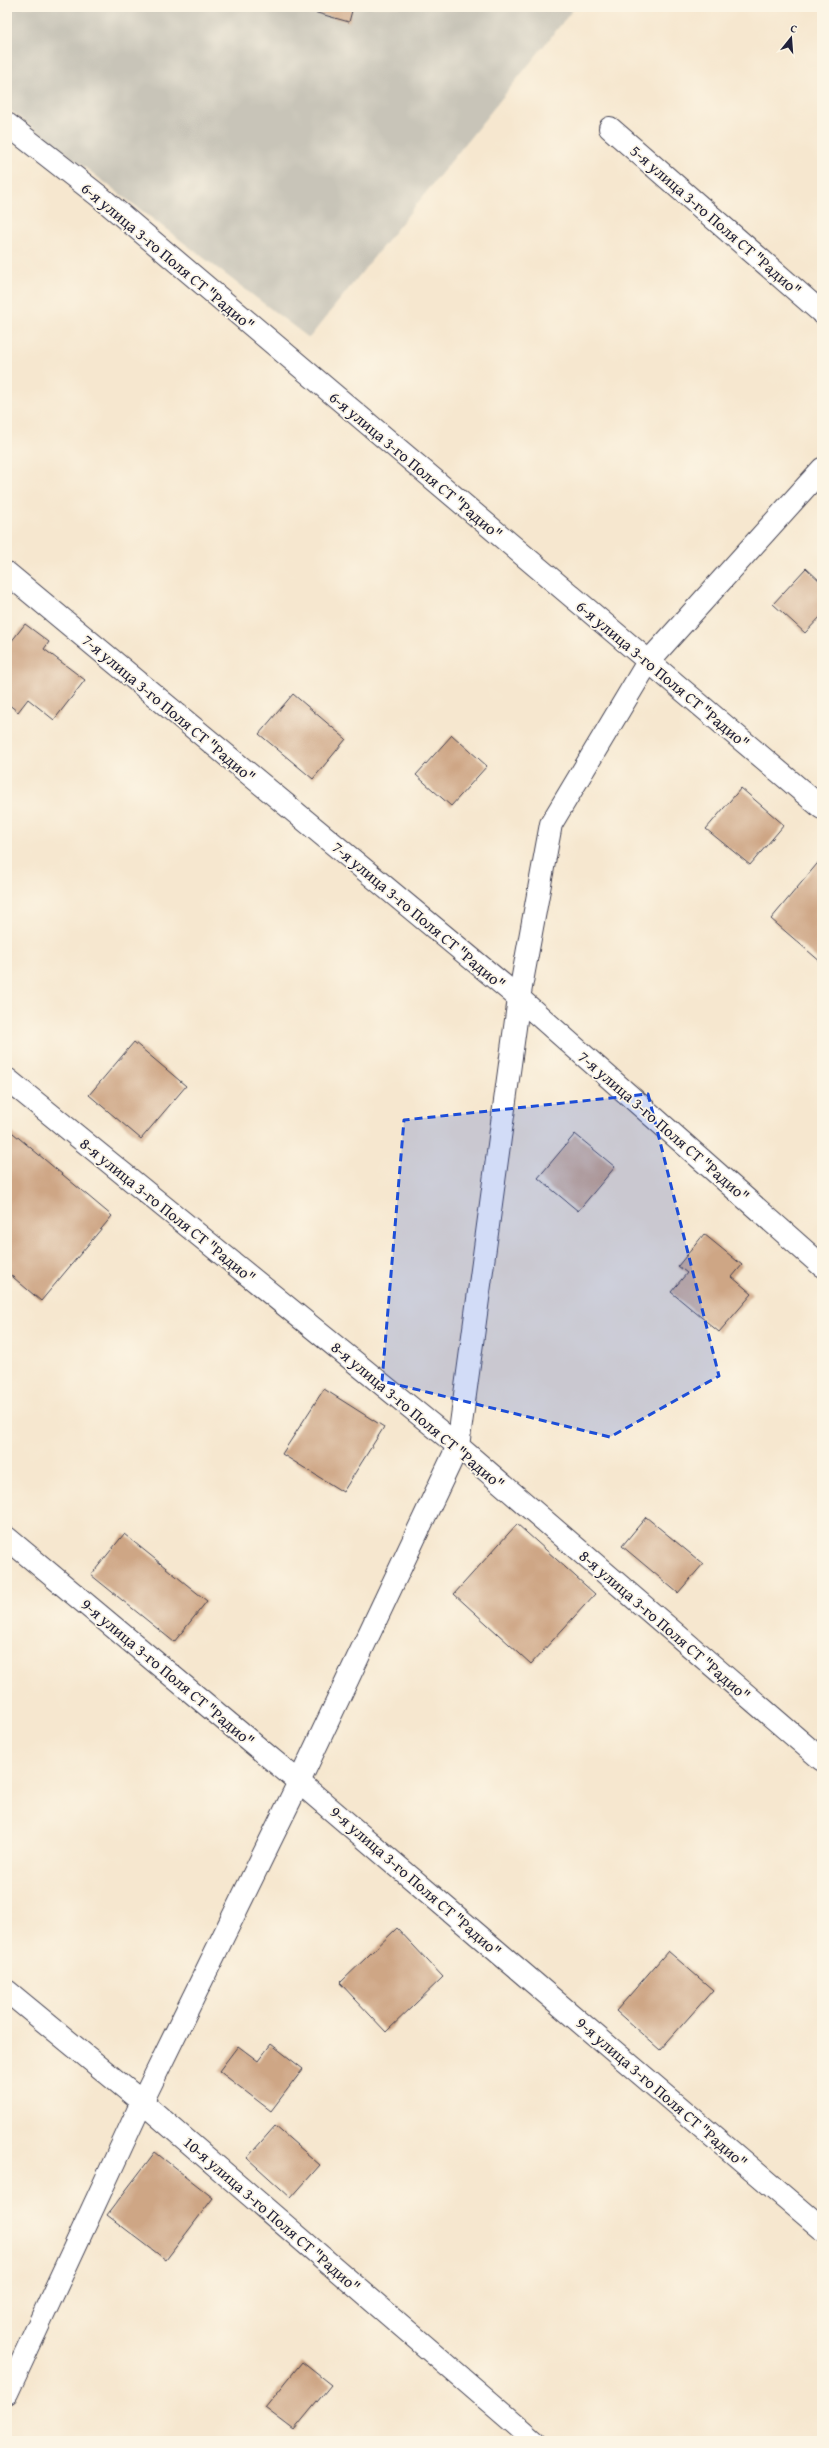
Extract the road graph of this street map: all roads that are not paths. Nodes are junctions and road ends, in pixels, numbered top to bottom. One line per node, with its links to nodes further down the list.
1 (7, 124): 6 (street, 6-я улица 3-го Поля СТ "Радио")
2 (610, 128): 3 (street, 5-я улица 3-го Поля СТ "Радио")
3 (822, 312)
4 (822, 469): 6 (street)
5 (7, 573): 8 (street, 7-я улица 3-го Поля СТ "Радио")
6 (648, 662): 7 (street, 6-я улица 3-го Поля СТ "Радио"); 8 (street)
7 (822, 808)
8 (519, 998): 10 (street, 7-я улица 3-го Поля СТ "Радио"); 11 (street)
9 (7, 1079): 11 (street, 8-я улица 3-го Поля СТ "Радио")
10 (822, 1266)
11 (458, 1446): 13 (street, 8-я улица 3-го Поля СТ "Радио"); 14 (street)
12 (7, 1538): 14 (street, 9-я улица 3-го Поля СТ "Радио")
13 (822, 1760)
14 (299, 1782): 16 (street); 17 (street, 9-я улица 3-го Поля СТ "Радио")
15 (7, 1991): 16 (street, 10-я улица 3-го Поля СТ "Радио")
16 (142, 2102): 18 (street); 19 (street, 10-я улица 3-го Поля СТ "Радио")
17 (822, 2229)
18 (7, 2393)
19 (535, 2441)

